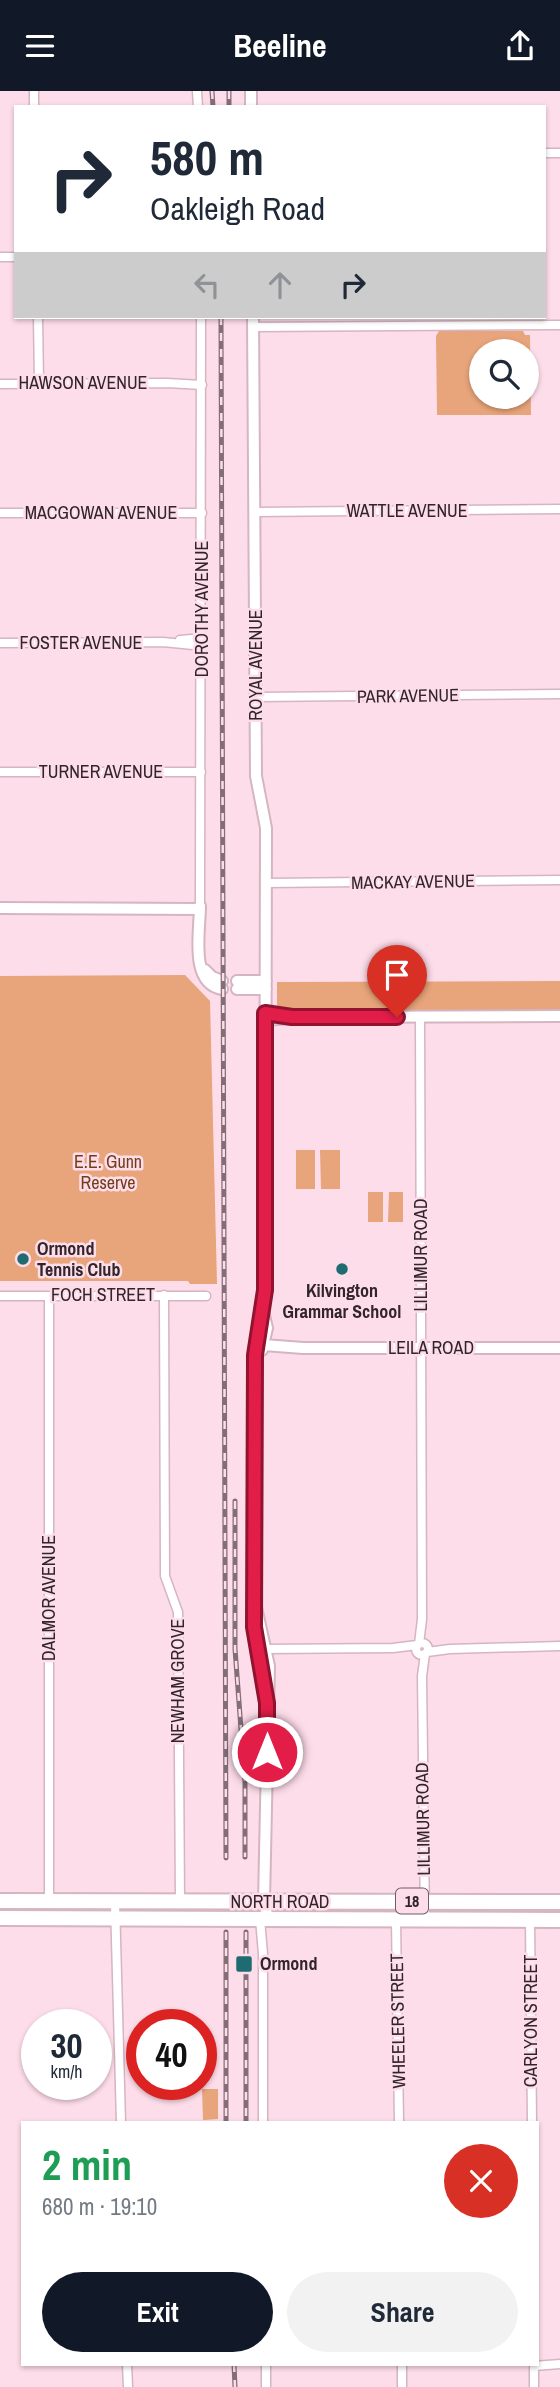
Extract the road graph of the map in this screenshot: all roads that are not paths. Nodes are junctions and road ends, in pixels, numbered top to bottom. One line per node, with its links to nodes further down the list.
1 (38, 319): 7 (street)
2 (201, 319): 5 (street, DOROTHY AVENUE)
3 (253, 322): 4 (street); 9 (street, ROYAL AVENUE)
4 (560, 325)
5 (202, 382): 7 (street, HAWSON AVENUE); 11 (street, DOROTHY AVENUE)
6 (0, 384): 7 (street, HAWSON AVENUE)
7 (38, 384)
8 (560, 509): 9 (street, WATTLE AVENUE)
9 (255, 512): 15 (street, ROYAL AVENUE)
10 (0, 513): 11 (street, MACGOWAN AVENUE)
11 (202, 513): 12 (street, DOROTHY AVENUE)
12 (203, 642): 13 (street, FOSTER AVENUE); 17 (street, DOROTHY AVENUE)
13 (0, 643)
14 (560, 694): 15 (street, PARK AVENUE)
15 (256, 697): 19 (street, ROYAL AVENUE)
16 (0, 772): 17 (street, TURNER AVENUE)
17 (201, 772): 20 (street, DOROTHY AVENUE)
18 (560, 880): 19 (street, MACKAY AVENUE)
19 (266, 883): 24 (street, ROYAL AVENUE)
20 (200, 906): 21 (street); 22 (street)
21 (0, 908)
22 (222, 985)
23 (237, 985): 24 (street)
24 (266, 985): 25 (street, ROYAL AVENUE)
25 (265, 1016): 27 (street); 32 (street, ROYAL AVENUE)
26 (560, 1016): 27 (street)
27 (420, 1017): 33 (street, LILLIMUR ROAD)
28 (164, 1295): 30 (street, FOCH STREET); 31 (street, FOCH STREET); 43 (street, NEWHAM GROVE)
29 (0, 1296): 30 (street, FOCH STREET)
30 (49, 1296): 39 (street, DALMOR AVENUE)
31 (206, 1296)
32 (260, 1348): 33 (street, LEILA ROAD); 36 (street, ROYAL AVENUE)
33 (421, 1348): 34 (street, LEILA ROAD); 37 (street, LILLIMUR ROAD)
34 (560, 1348)
35 (557, 1648): 37 (street)
36 (261, 1649): 37 (street); 40 (street, ROYAL AVENUE)
37 (422, 1649): 41 (street, LILLIMUR ROAD)
38 (0, 1901): 39 (highway, NORTH ROAD / 18)
39 (49, 1901): 42 (highway, NORTH ROAD / 18)
40 (268, 1901): 41 (highway, NORTH ROAD / 18); 43 (highway, NORTH ROAD / 18); 47 (street, ROYAL AVENUE)
41 (425, 1901): 44 (highway, NORTH ROAD / 18); 48 (street, LILLIMUR ROAD)
42 (115, 1902): 43 (highway, NORTH ROAD / 18); 46 (street)
43 (180, 1902)
44 (560, 1902)
45 (0, 1918): 46 (highway, NORTH ROAD / 18)
46 (115, 1918): 47 (highway, NORTH ROAD / 18); 52 (street)
47 (264, 1919): 49 (highway, NORTH ROAD / 18); 53 (street)
48 (425, 1919): 49 (highway, NORTH ROAD / 18); 50 (highway, NORTH ROAD / 18)
49 (396, 1920): 54 (street, WHEELER STREET)
50 (530, 1920): 51 (highway, NORTH ROAD / 18); 55 (street, CARLYON STREET)
51 (560, 1920)
52 (121, 2121)
53 (263, 2121)
54 (399, 2121)
55 (532, 2121)
56 (560, 2364): 57 (street)
57 (539, 2365)
58 (127, 2366): 62 (street)
59 (266, 2366): 63 (street)
60 (402, 2366): 64 (street)
61 (534, 2366): 65 (street)
62 (128, 2387)
63 (266, 2387)
64 (402, 2387)
65 (534, 2387)

